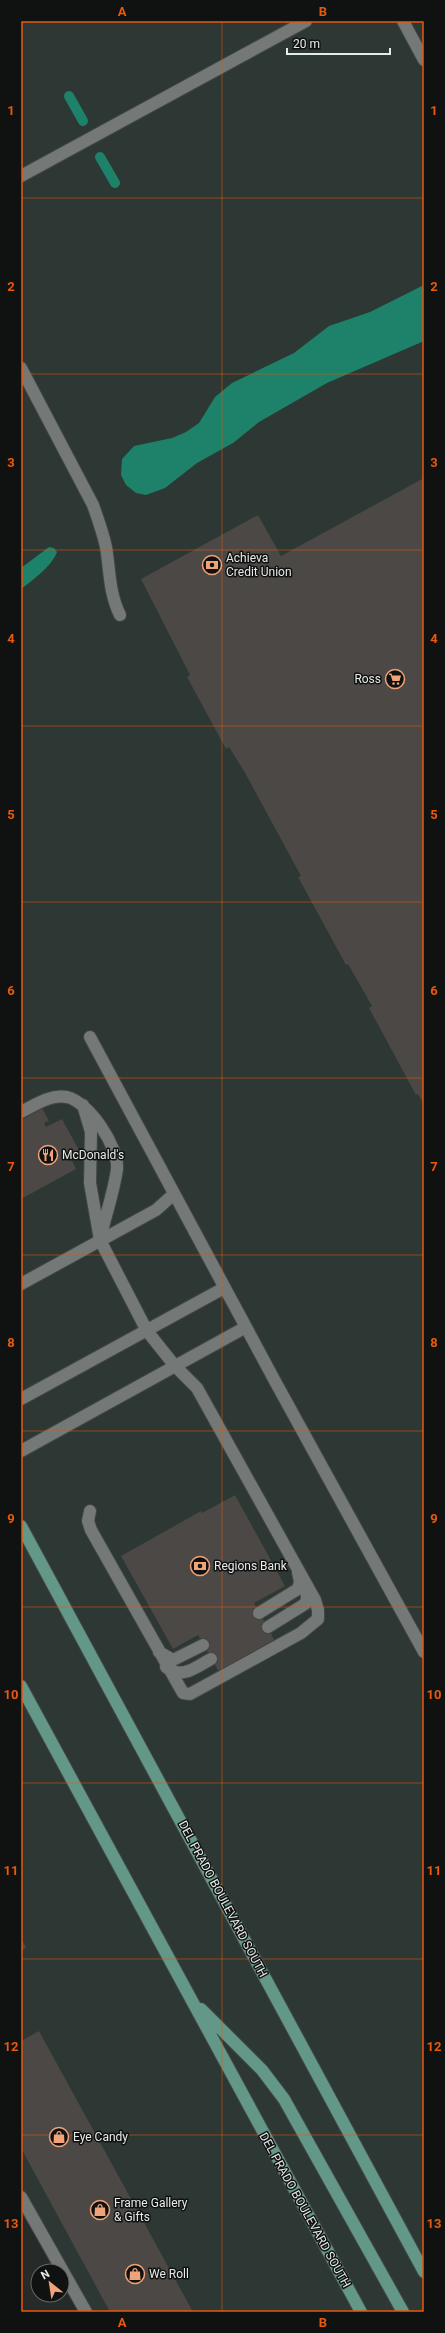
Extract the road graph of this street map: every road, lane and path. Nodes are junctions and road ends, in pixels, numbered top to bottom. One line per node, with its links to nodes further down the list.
1 (306, 21): 4 (lane)
2 (403, 21): 3 (lane)
3 (424, 60)
4 (21, 176)
5 (21, 368): 6 (lane)
6 (120, 615)
7 (90, 1037): 10 (lane)
8 (83, 1105): 9 (lane); 11 (lane); 11 (lane)
9 (21, 1112)
10 (174, 1194): 11 (lane); 13 (lane)
11 (100, 1240): 12 (lane); 15 (lane)
12 (21, 1284)
13 (224, 1288): 14 (lane); 15 (lane)
14 (246, 1327): 16 (lane); 27 (lane)
15 (147, 1331): 16 (lane); 17 (lane)
16 (175, 1366): 18 (lane); 21 (lane)
17 (21, 1399)
18 (21, 1451)
19 (90, 1511): 26 (lane)
20 (21, 1526): 33 (main road, DEL PRADO BOULEVARD SOUTH)
21 (296, 1565): 22 (lane); 23 (lane)
22 (305, 1582): 24 (lane); 29 (lane)
23 (259, 1613)
24 (268, 1627)
25 (203, 1645): 26 (lane)
26 (158, 1651): 29 (lane)
27 (424, 1652)
28 (211, 1658): 29 (lane)
29 (166, 1667)
30 (21, 1686): 31 (main road, DEL PRADO BOULEVARD SOUTH)
31 (191, 2000): 35 (main road, DEL PRADO BOULEVARD SOUTH); 36 (main road)
32 (21, 2197): 34 (lane)
33 (424, 2272)
34 (86, 2312)
35 (361, 2312)
36 (403, 2312)

